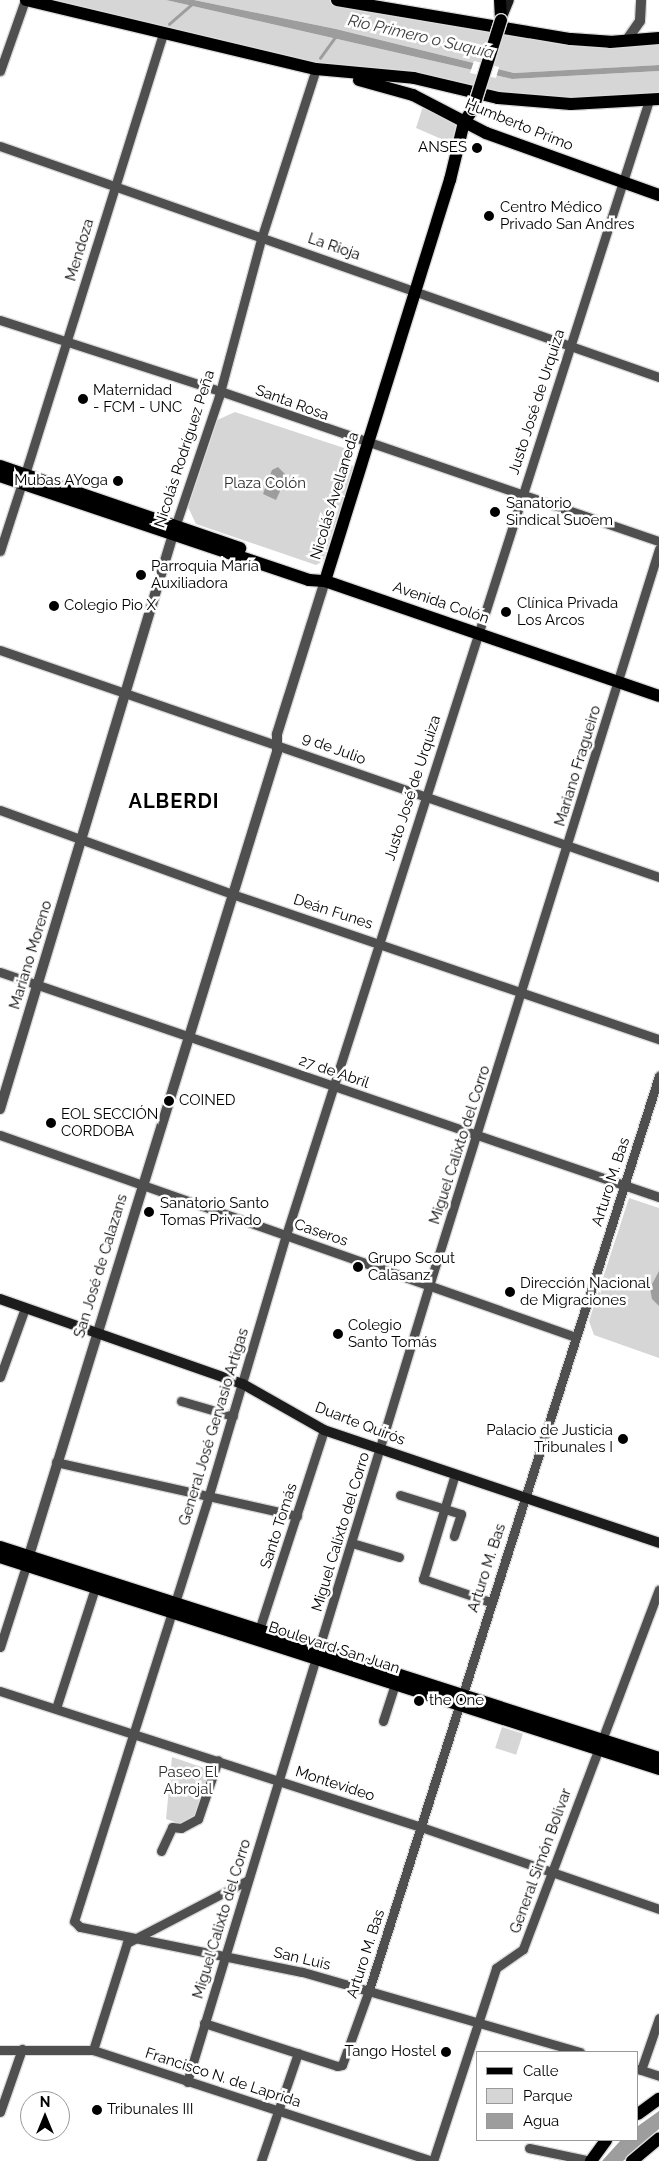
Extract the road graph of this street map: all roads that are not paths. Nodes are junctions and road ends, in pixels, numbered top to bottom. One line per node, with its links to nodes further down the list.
1 (25, 0): 7 (main road); 11 (street)
2 (337, 0): 9 (main road)
3 (500, 0): 6 (main road)
4 (508, 0): 6 (main road)
5 (642, 0): 9 (street)
6 (501, 20): 14 (main road, Nicolás Avellaneda, bridge)
7 (163, 34): 10 (main road); 20 (street, Mendoza)
8 (659, 38): 9 (main road)
9 (626, 41)
10 (316, 69): 12 (main road); 22 (street, Nicolás Rodríguez Peña)
11 (0, 71)
12 (340, 73): 13 (main road); 15 (main road, Humberto Primo)
13 (654, 99): 19 (street, Justo José de Urquiza)
14 (473, 109): 15 (main road, Nicolás Avellaneda); 16 (main road)
15 (464, 122): 16 (main road, Humberto Primo); 18 (main road, Nicolás Avellaneda)
16 (486, 133): 18 (main road); 19 (main road, Humberto Primo)
17 (0, 146): 20 (street, La Rioja)
18 (457, 156): 23 (main road, Nicolás Avellaneda)
19 (621, 182): 21 (main road, Humberto Primo); 26 (street, Justo José de Urquiza)
20 (114, 184): 22 (street, La Rioja); 25 (street, Mendoza)
21 (659, 195)
22 (262, 236): 23 (street, La Rioja); 28 (street, Nicolás Rodríguez Peña)
23 (416, 290): 26 (street, La Rioja); 29 (main road, Nicolás Avellaneda)
24 (0, 320): 25 (street, Santa Rosa)
25 (66, 342): 28 (street, Santa Rosa); 32 (street, Mendoza)
26 (570, 345): 27 (street, La Rioja); 33 (street, Justo José de Urquiza)
27 (659, 377)
28 (220, 392): 29 (street, Santa Rosa); 34 (street, Nicolás Rodríguez Peña)
29 (368, 444): 33 (street, Santa Rosa); 38 (main road, Nicolás Avellaneda)
30 (0, 466): 32 (main road, Avenida Colón)
31 (0, 476): 32 (main road, Avenida Colón)
32 (23, 479): 34 (main road, Avenida Colón); 37 (street, Mendoza)
33 (521, 494): 35 (street, Santa Rosa); 39 (street, Justo José de Urquiza)
34 (174, 531): 38 (main road, Avenida Colón); 42 (street, Nicolás Rodríguez Peña)
35 (659, 541)
36 (659, 549): 41 (street, Mariano Fragueiro)
37 (0, 551)
38 (326, 581): 39 (main road, Avenida Colón); 44 (street, Nicolás Avellaneda)
39 (477, 633): 41 (main road, Avenida Colón); 45 (street, Justo José de Urquiza)
40 (0, 650): 42 (street, 9 de Julio)
41 (618, 681): 43 (main road, Avenida Colón); 48 (street, Mariano Fragueiro)
42 (127, 693): 44 (street, 9 de Julio); 47 (street, Nicolás Rodríguez Peña)
43 (659, 696)
44 (276, 743): 45 (street, 9 de Julio); 50 (street, Nicolás Avellaneda)
45 (425, 796): 48 (street, 9 de Julio); 51 (street, Justo José de Urquiza)
46 (0, 810): 47 (street, Deán Funes)
47 (82, 839): 50 (street, Deán Funes); 53 (street, Mariano Moreno)
48 (568, 846): 49 (street, 9 de Julio); 54 (street, Mariano Fragueiro)
49 (659, 877)
50 (232, 894): 51 (street, Deán Funes); 55 (street, San José de Calazans)
51 (379, 942): 54 (street, Deán Funes); 58 (street, General José Gervasio Artigas)
52 (0, 972): 53 (street, 27 de Abril)
53 (38, 985): 55 (street, 27 de Abril); 59 (street, Mariano Moreno)
54 (522, 991): 56 (street, Deán Funes); 61 (street, Miguel Calixto del Corro)
55 (188, 1038): 58 (street, 27 de Abril); 62 (street, San José de Calazans)
56 (659, 1039)
57 (659, 1076): 63 (street, Arturo M. Bas)
58 (335, 1087): 61 (street, 27 de Abril); 65 (street, General José Gervasio Artigas)
59 (0, 1110)
60 (0, 1135): 62 (street, Caseros)
61 (478, 1136): 63 (street, 27 de Abril); 66 (street, Miguel Calixto del Corro)
62 (141, 1186): 65 (street, Caseros); 69 (street, San José de Calazans)
63 (624, 1186): 64 (street, 27 de Abril); 70 (street, Arturo M. Bas)
64 (659, 1197)
65 (286, 1235): 66 (street, Caseros); 72 (street, General José Gervasio Artigas)
66 (429, 1286): 70 (street, Caseros); 76 (street, Miguel Calixto del Corro)
67 (0, 1299): 68 (main road, Duarte Quirós)
68 (25, 1308): 69 (main road, Duarte Quirós); 71 (street)
69 (97, 1332): 72 (main road, Duarte Quirós); 77 (street, San José de Calazans)
70 (576, 1338): 81 (street, Arturo M. Bas)
71 (0, 1378)
72 (243, 1384): 74 (street, General José Gervasio Artigas); 75 (main road, Duarte Quirós)
73 (181, 1402): 74 (street)
74 (233, 1416): 80 (street, General José Gervasio Artigas)
75 (324, 1430): 76 (main road, Duarte Quirós); 83 (street, Santo Tomás)
76 (381, 1449): 78 (main road, Duarte Quirós); 85 (street, Miguel Calixto del Corro)
77 (56, 1462): 80 (street); 90 (street, San José de Calazans)
78 (455, 1474): 81 (main road, Duarte Quirós); 82 (street)
79 (400, 1495): 82 (street)
80 (208, 1498): 83 (street); 94 (street, General José Gervasio Artigas)
81 (524, 1499): 86 (main road, Duarte Quirós); 93 (street, Arturo M. Bas)
82 (446, 1509): 84 (street); 93 (street)
83 (297, 1516): 95 (street, Santo Tomás)
84 (454, 1536)
85 (352, 1543): 89 (street); 97 (street, Miguel Calixto del Corro)
86 (659, 1543)
87 (0, 1547): 90 (main road, Boulevard San Juan)
88 (0, 1556): 90 (main road, Boulevard San Juan)
89 (399, 1557)
90 (27, 1561): 91 (main road, Boulevard San Juan); 94 (main road, Boulevard San Juan); 96 (street, San José de Calazans)
91 (95, 1588): 94 (main road, Boulevard San Juan); 101 (street)
92 (659, 1590): 104 (street, General Simón Bolivar)
93 (490, 1602): 100 (street, Arturo M. Bas)
94 (172, 1608): 95 (main road, Boulevard San Juan); 97 (main road, Boulevard San Juan); 103 (street, General José Gervasio Artigas)
95 (259, 1630): 97 (main road, Boulevard San Juan)
96 (0, 1647)
97 (318, 1654): 98 (main road, Boulevard San Juan); 100 (main road, Boulevard San Juan); 108 (street, Miguel Calixto del Corro)
98 (396, 1685): 100 (main road, Boulevard San Juan); 102 (street)
99 (0, 1691): 101 (street, Montevideo)
100 (460, 1701): 104 (main road, Boulevard San Juan); 109 (street, Arturo M. Bas)
101 (56, 1708): 103 (street, Montevideo)
102 (383, 1721)
103 (133, 1732): 106 (street, Montevideo); 114 (street, General José Gervasio Artigas)
104 (599, 1744): 105 (main road, Boulevard San Juan); 107 (main road, Boulevard San Juan); 111 (street, General Simón Bolivar)
105 (659, 1758)
106 (218, 1760): 108 (street, Montevideo); 110 (street)
107 (659, 1769)
108 (280, 1781): 109 (street, Montevideo); 112 (street, Miguel Calixto del Corro)
109 (421, 1827): 111 (street, Montevideo); 117 (street, Arturo M. Bas)
110 (161, 1851)
111 (551, 1873): 113 (street, Montevideo); 120 (street, General Simón Bolivar)
112 (248, 1880): 115 (street); 116 (street, Miguel Calixto del Corro)
113 (659, 1909)
114 (74, 1921): 115 (street, San Luis)
115 (133, 1938): 116 (street, San Luis); 123 (street)
116 (226, 1956): 117 (street, San Luis); 119 (street, Miguel Calixto del Corro)
117 (369, 1990): 120 (street, San Luis); 125 (street, Arturo M. Bas)
118 (659, 2018): 126 (street)
119 (204, 2023): 125 (street); 128 (street, Miguel Calixto del Corro)
120 (478, 2023): 124 (street, San Luis); 137 (street, General Simón Bolivar)
121 (22, 2049): 122 (street, Francisco N. de Laprida); 123 (street, Francisco N. de Laprida); 131 (street)
122 (0, 2050)
123 (93, 2050): 128 (street, Francisco N. de Laprida)
124 (576, 2051)
125 (298, 2053): 130 (street)
126 (640, 2070): 127 (street)
127 (659, 2076)
128 (187, 2082): 130 (street, Francisco N. de Laprida)
129 (659, 2099): 132 (main road)
130 (278, 2110): 136 (street); 137 (street, Francisco N. de Laprida)
131 (0, 2112)
132 (639, 2113)
133 (659, 2138): 139 (main road)
134 (603, 2141): 138 (main road)
135 (529, 2148): 138 (street)
136 (261, 2161)
137 (433, 2161)
138 (591, 2161)
139 (632, 2161)

